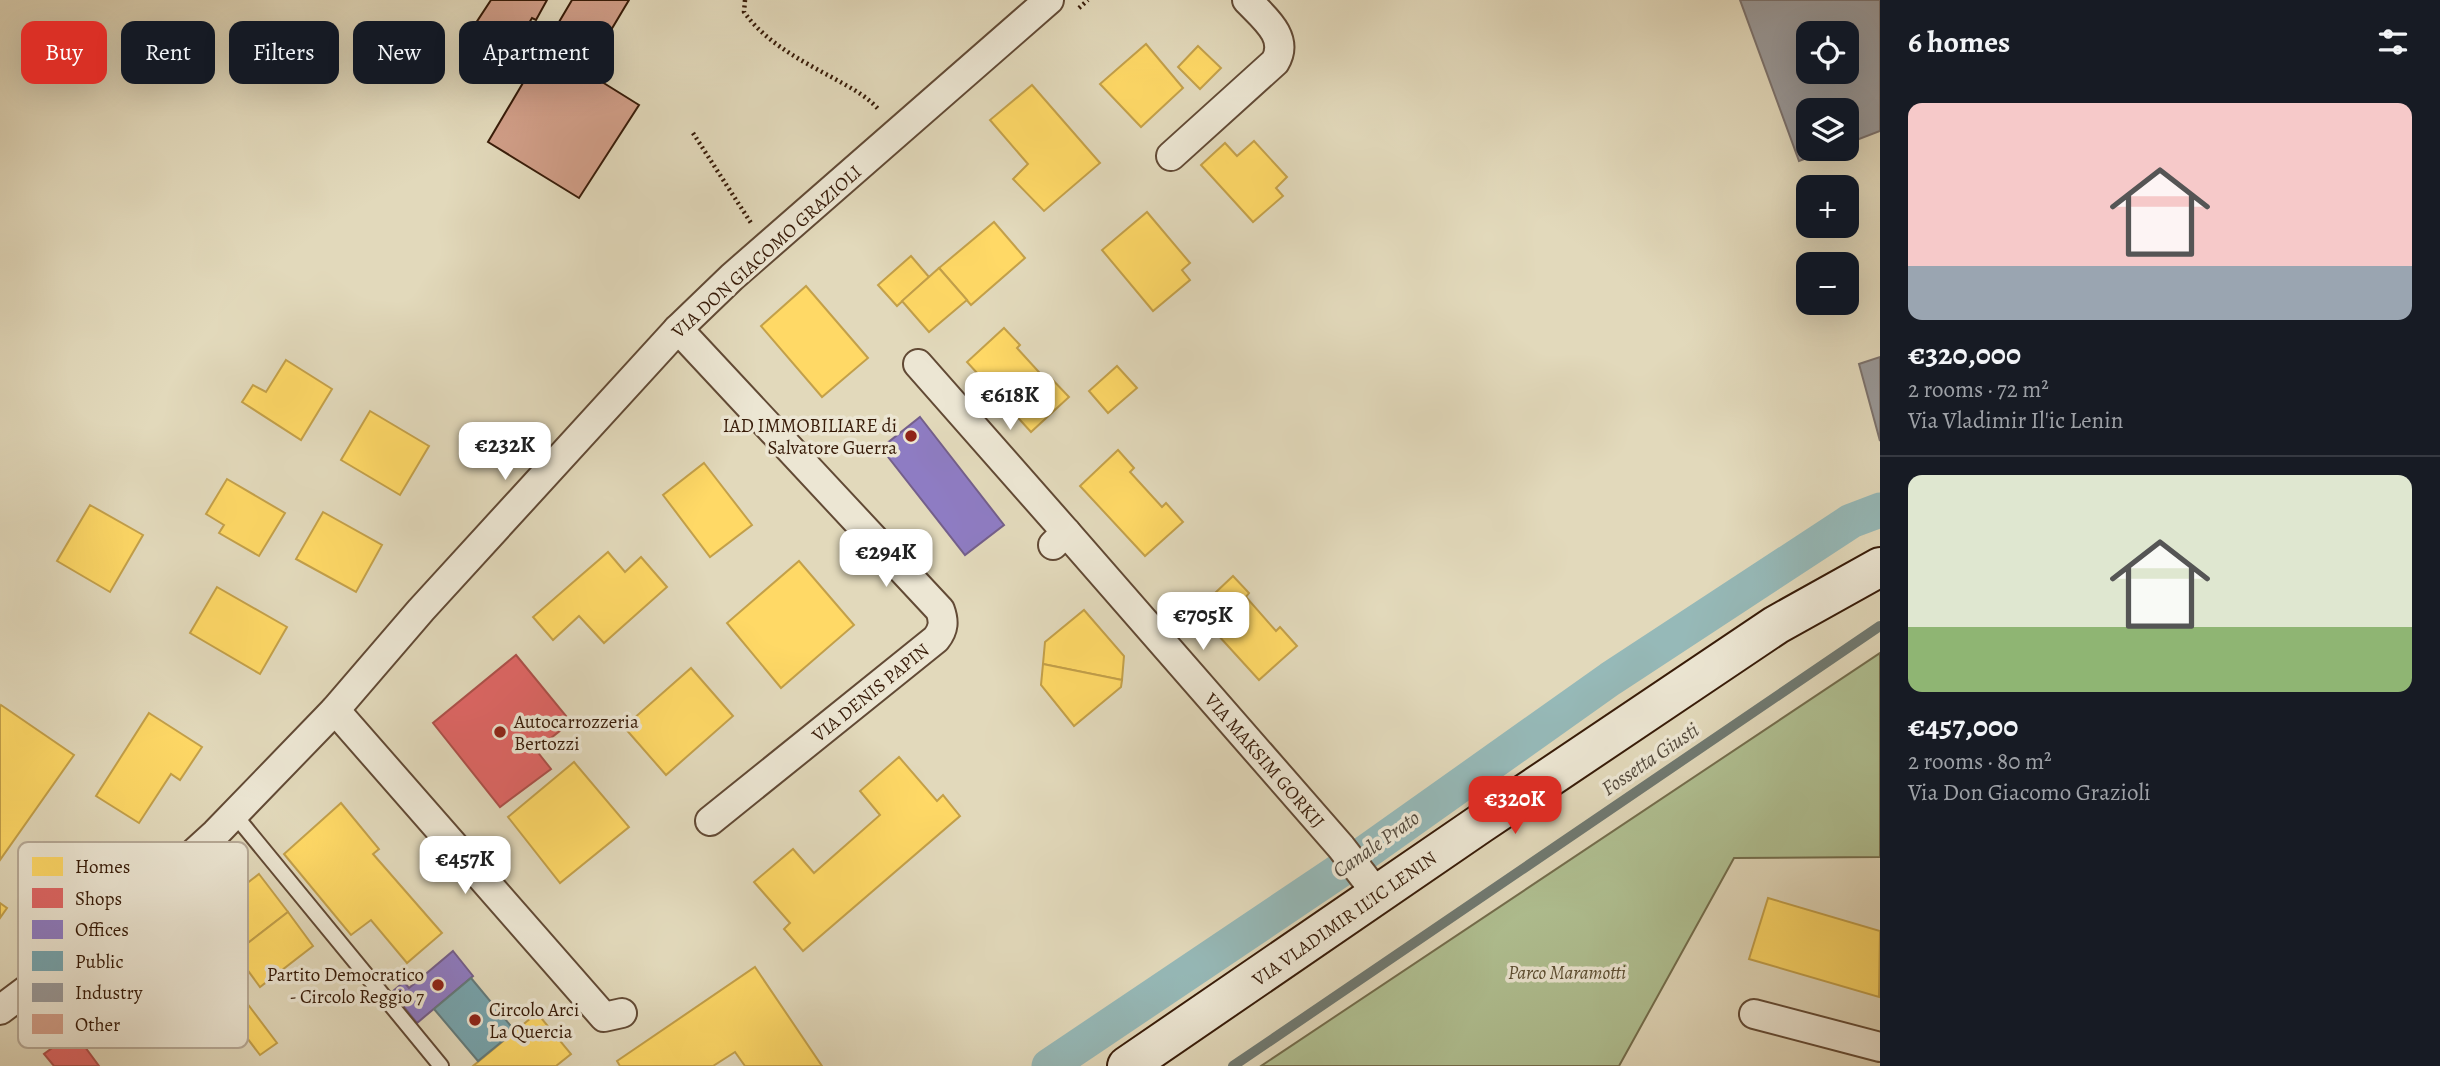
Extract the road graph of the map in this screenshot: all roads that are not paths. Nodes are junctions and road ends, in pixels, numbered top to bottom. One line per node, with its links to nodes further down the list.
1 (1049, 0): 4 (street, VIA DON GIACOMO GRAZIOLI)
2 (1247, 0): 3 (street)
3 (1171, 156)
4 (678, 330): 7 (street, VIA DON GIACOMO GRAZIOLI); 9 (street, VIA DENIS PAPIN)
5 (918, 364): 11 (street, VIA MAKSIM GORKIJ)
6 (1880, 567): 11 (main road, VIA VLADIMIR IL'IC LENIN)
7 (335, 710): 8 (street, VIA DON GIACOMO GRAZIOLI); 14 (street)
8 (234, 814): 10 (street, VIA DON GIACOMO GRAZIOLI); 17 (lane)
9 (710, 821)
10 (204, 842)
11 (1369, 883): 18 (main road, VIA VLADIMIR IL'IC LENIN)
12 (18, 996): 13 (street, VIA DON GIACOMO GRAZIOLI)
13 (0, 1010)
14 (622, 1013)
15 (1754, 1014): 16 (street)
16 (1880, 1047)
17 (441, 1066)
18 (1127, 1066)

